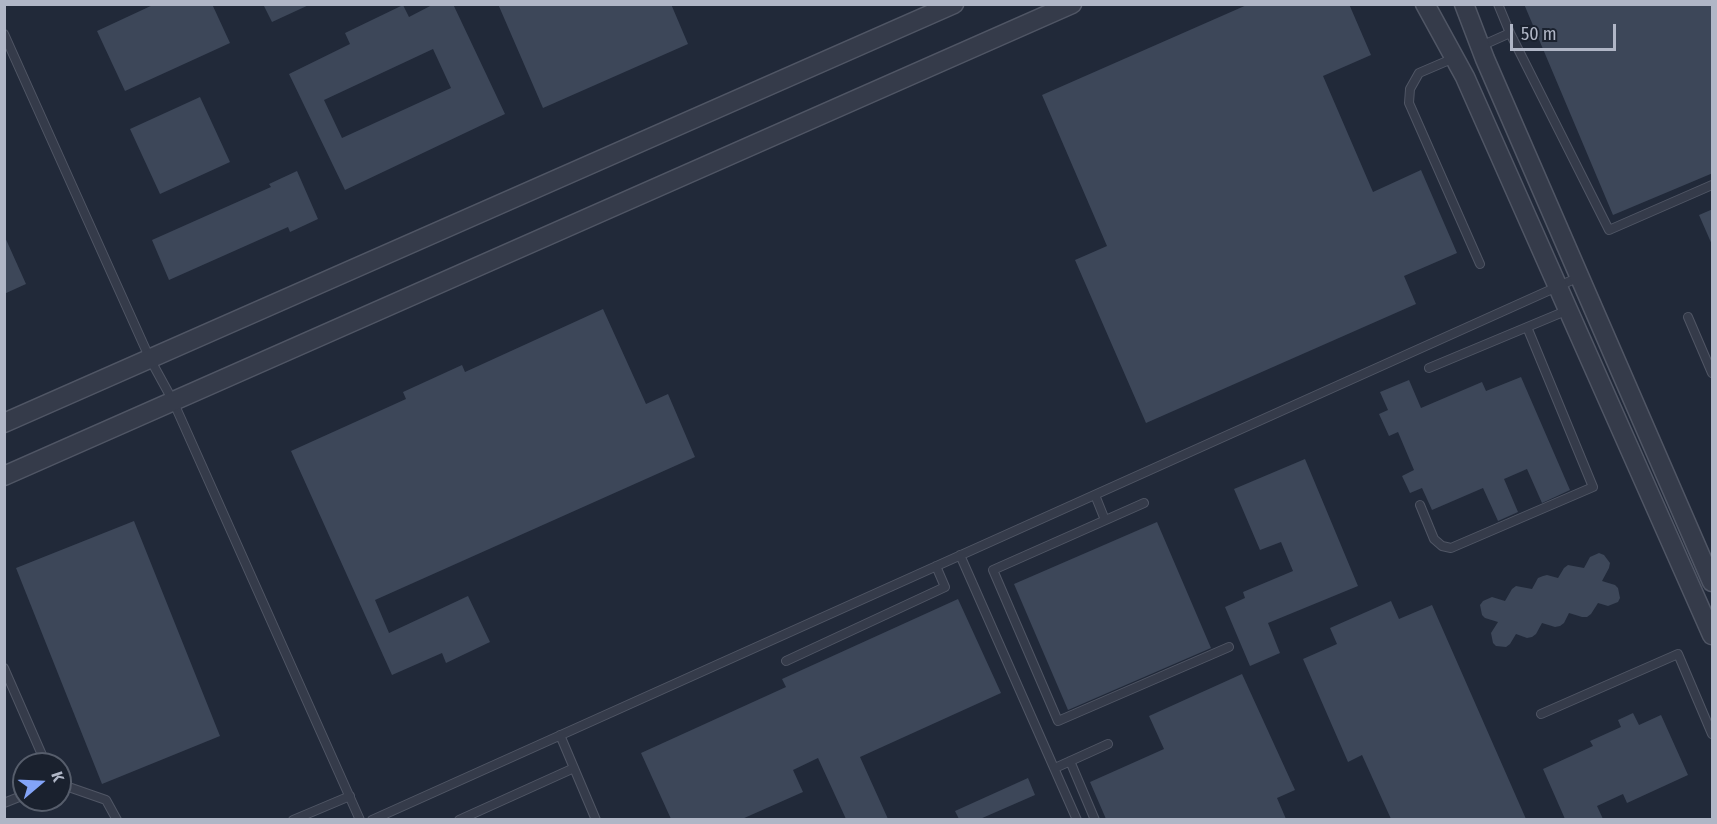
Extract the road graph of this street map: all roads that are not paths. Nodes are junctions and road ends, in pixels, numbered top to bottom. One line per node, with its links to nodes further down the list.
1 (954, 4): 17 (street)
2 (1072, 4): 20 (street)
3 (1425, 4): 9 (street)
4 (1464, 4): 8 (street)
5 (1498, 4): 6 (lane)
6 (1510, 33): 8 (lane); 10 (lane)
7 (4, 34): 17 (lane)
8 (1480, 46): 12 (street)
9 (1454, 58): 11 (lane); 13 (street)
10 (1713, 185)
11 (1480, 264)
12 (1579, 277): 13 (lane); 29 (street)
13 (1558, 287): 14 (street); 23 (lane)
14 (1568, 310): 16 (lane); 30 (street)
15 (1688, 317): 19 (lane)
16 (1527, 327): 18 (lane); 25 (lane)
17 (150, 359): 20 (lane); 21 (street)
18 (1430, 368)
19 (1713, 373)
20 (173, 400): 22 (street); 43 (lane)
21 (4, 423)
22 (4, 476)
23 (1095, 495): 26 (lane); 27 (lane)
24 (1144, 503): 26 (lane)
25 (1420, 505)
26 (1105, 520): 31 (lane)
27 (960, 555): 28 (lane); 41 (lane)
28 (936, 566): 32 (lane); 36 (lane)
29 (1713, 582)
30 (1713, 635)
31 (1229, 647)
32 (786, 661)
33 (4, 668): 38 (lane)
34 (1541, 714): 35 (lane)
35 (1713, 734)
36 (560, 735): 40 (lane); 47 (lane)
37 (1108, 744): 39 (lane)
38 (41, 752)
39 (1070, 761): 41 (lane); 51 (lane)
40 (574, 768): 48 (lane); 49 (lane)
41 (1054, 768): 50 (lane)
42 (72, 788): 44 (lane)
43 (350, 796): 45 (lane); 46 (lane)
44 (117, 819)
45 (293, 819)
46 (360, 819)
47 (372, 819)
48 (459, 819)
49 (596, 819)
50 (1077, 819)
51 (1095, 819)

